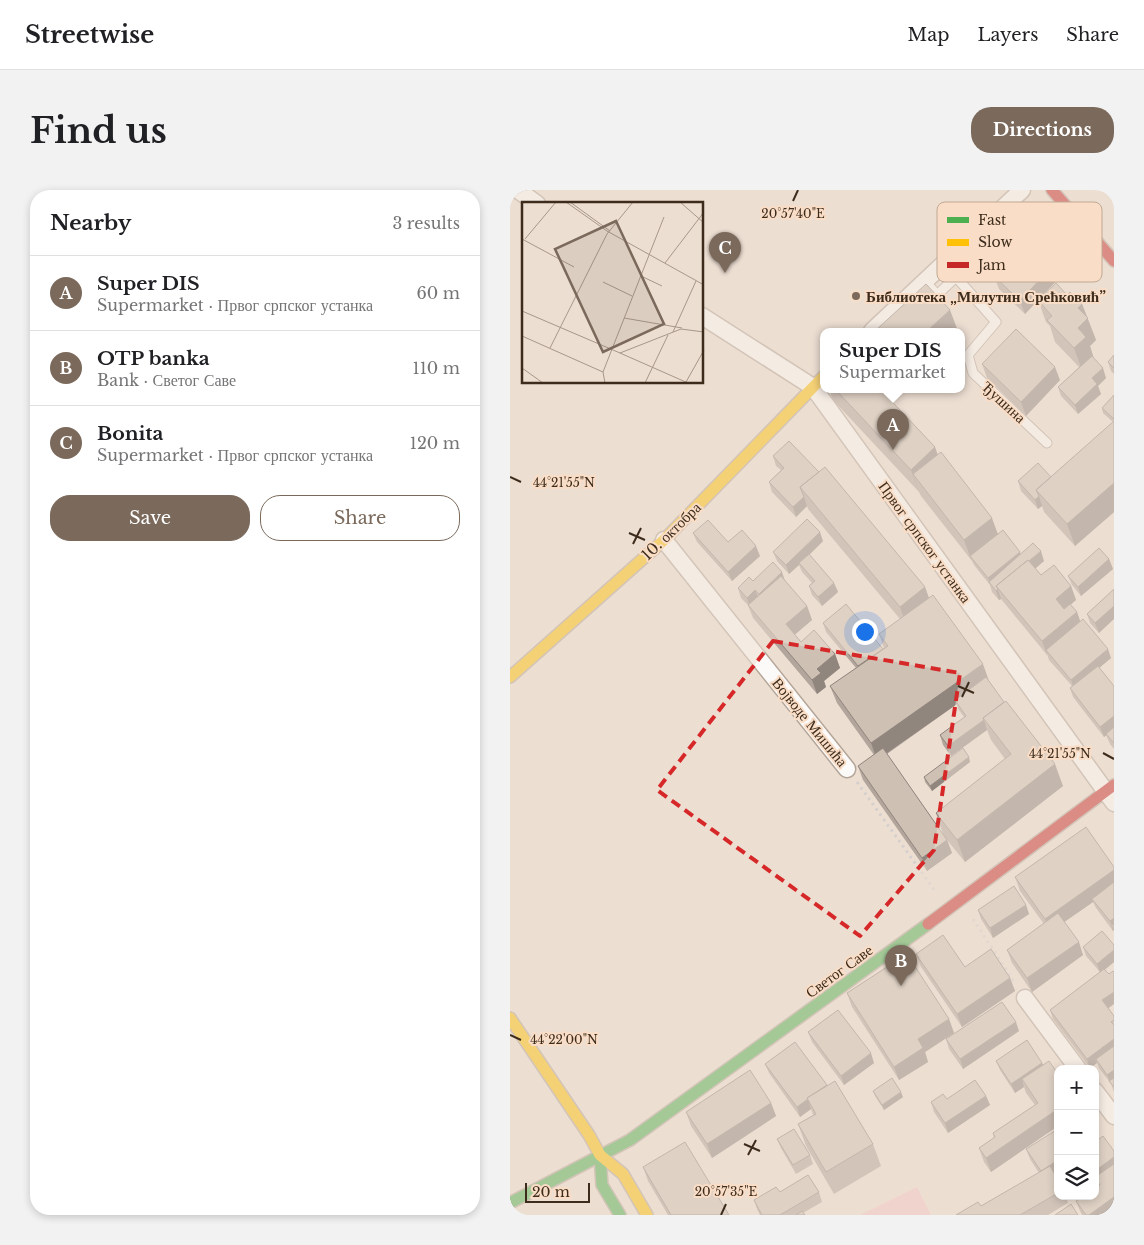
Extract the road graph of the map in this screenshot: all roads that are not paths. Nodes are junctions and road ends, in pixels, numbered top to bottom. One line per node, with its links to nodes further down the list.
1 (518, 190): 4 (street)
2 (1022, 190): 5 (street)
3 (1052, 190): 6 (street)
4 (534, 202)
5 (1009, 202)
6 (1062, 202)
7 (1102, 247): 8 (street)
8 (1114, 261)
9 (937, 270): 10 (street)
10 (925, 281): 11 (lane, Ђушина); 14 (street)
11 (951, 282)
12 (960, 282): 17 (lane, Ђушина)
13 (704, 317): 15 (street, Првог српског устанка)
14 (875, 328)
15 (818, 382): 18 (street, 10. октобра)
16 (826, 393): 21 (street, Првог српског устанка)
17 (1047, 443)
18 (664, 540): 19 (street, 10. октобра); 20 (street, Војводе Мишића)
19 (512, 672)
20 (847, 769)
21 (1111, 794): 27 (street, Светог Саве)
22 (1025, 998): 24 (street)
23 (510, 1018): 27 (street)
24 (1075, 1065)
25 (1099, 1096): 26 (street)
26 (1114, 1116)
27 (600, 1155): 28 (street, Светог Саве); 29 (street); 30 (street)
28 (510, 1204)
29 (620, 1215)
30 (646, 1215)

